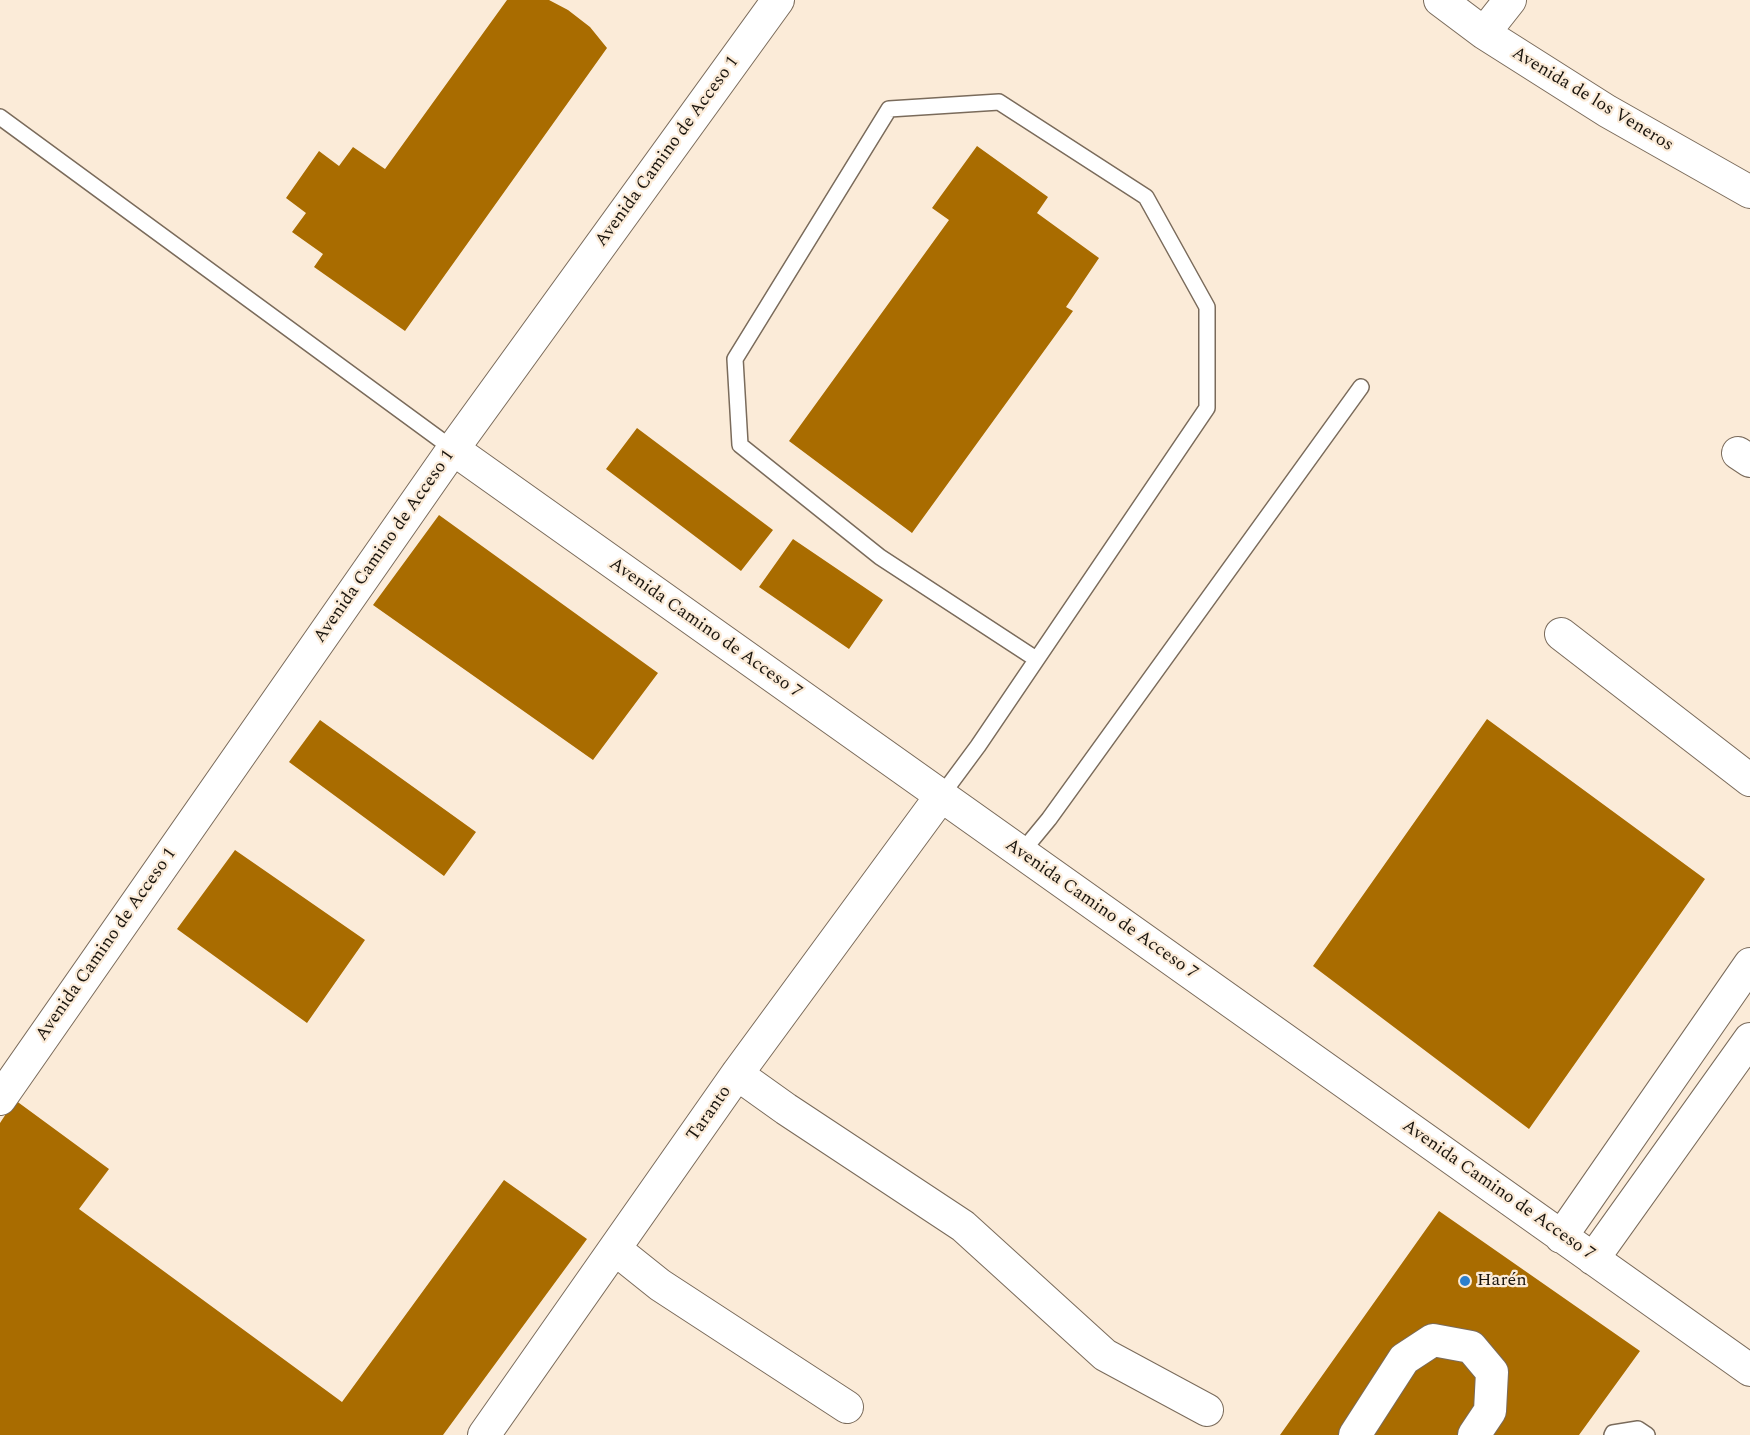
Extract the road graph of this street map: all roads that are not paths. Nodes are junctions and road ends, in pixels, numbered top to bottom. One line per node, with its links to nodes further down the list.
1 (778, 0): 8 (street, Avenida Camino de Acceso 1)
2 (1440, 0): 4 (street, Avenida de los Veneros)
3 (1510, 0): 4 (street)
4 (1484, 33): 6 (street, Avenida de los Veneros)
5 (0, 117): 8 (lane)
6 (1746, 184)
7 (1361, 387): 13 (lane)
8 (453, 449): 12 (street, Avenida Camino de Acceso 7); 17 (street, Avenida Camino de Acceso 1)
9 (1561, 634): 11 (street)
10 (1036, 659): 10 (lane); 12 (lane)
11 (1750, 780)
12 (941, 796): 13 (street, Avenida Camino de Acceso 7); 16 (street, Taranto)
13 (1021, 853): 20 (street, Avenida Camino de Acceso 7)
14 (1750, 964): 18 (street)
15 (1750, 1039): 19 (street)
16 (737, 1074): 21 (street, Taranto); 25 (street)
17 (0, 1099)
18 (1656, 1101): 19 (street); 20 (street)
19 (1689, 1124): 22 (street)
20 (1561, 1237): 22 (street, Avenida Camino de Acceso 7)
21 (615, 1249): 24 (street); 26 (street, Taranto)
22 (1593, 1259): 23 (street, Avenida Camino de Acceso 7)
23 (1750, 1370)
24 (847, 1407)
25 (1207, 1410)
26 (496, 1430)
27 (1355, 1435): 28 (street)
28 (1474, 1435)
29 (1612, 1435): 30 (lane)
30 (1647, 1435)

